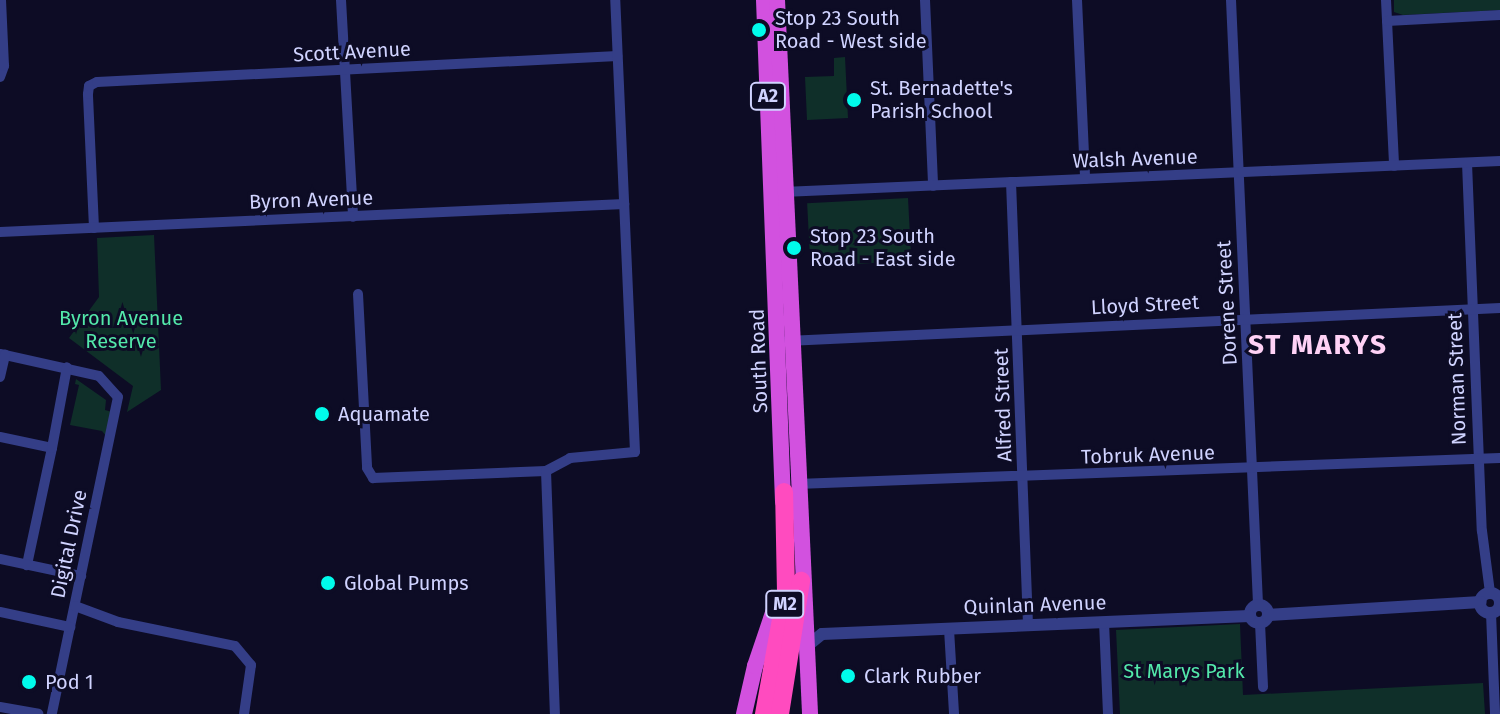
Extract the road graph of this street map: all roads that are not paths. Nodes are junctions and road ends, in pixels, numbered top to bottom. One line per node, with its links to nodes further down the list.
1 (1, 0): 14 (street)
2 (341, 0): 13 (street)
3 (615, 0): 12 (street)
4 (764, 0): 22 (highway, South Road / A2)
5 (777, 0): 22 (highway, South Road / A2)
6 (925, 0): 21 (street)
7 (1077, 0): 19 (street)
8 (1231, 0): 18 (street, Dorene Street)
9 (1386, 0): 11 (street)
10 (1500, 15): 11 (street)
11 (1387, 21): 17 (street)
12 (617, 56): 13 (street, Scott Avenue); 23 (street)
13 (345, 70): 24 (street); 25 (street, Scott Avenue)
14 (0, 77)
15 (1500, 161): 16 (street, Walsh Avenue)
16 (1467, 163): 17 (street, Walsh Avenue); 29 (street, Norman Street)
17 (1394, 166): 18 (street, Walsh Avenue)
18 (1239, 173): 19 (street, Walsh Avenue); 30 (street, Dorene Street)
19 (1085, 179): 20 (street, Walsh Avenue)
20 (1011, 182): 21 (street, Walsh Avenue); 31 (street, Alfred Street)
21 (933, 186): 22 (street, Walsh Avenue)
22 (779, 192): 32 (highway, South Road / A2)
23 (624, 204): 24 (street, Byron Avenue); 41 (street)
24 (353, 217): 25 (street, Byron Avenue)
25 (94, 228): 26 (street, Byron Avenue)
26 (0, 232)
27 (358, 294): 41 (street)
28 (1500, 308): 29 (street, Lloyd Street)
29 (1473, 309): 30 (street, Lloyd Street); 39 (street, Norman Street)
30 (1245, 319): 31 (street, Lloyd Street); 40 (street, Dorene Street)
31 (1017, 329): 32 (street, Lloyd Street); 42 (street, Alfred Street)
32 (786, 341): 43 (highway, South Road / A2)
33 (2, 354): 34 (street); 35 (street)
34 (67, 367): 37 (street); 46 (street, Digital Drive)
35 (0, 377)
36 (0, 437): 37 (street)
37 (52, 448): 45 (street)
38 (1500, 458): 39 (street, Tobruk Avenue)
39 (1478, 459): 40 (street, Tobruk Avenue); 48 (street, Norman Street)
40 (1252, 468): 42 (street, Tobruk Avenue); 52 (street, Dorene Street)
41 (546, 471): 65 (street)
42 (1024, 478): 43 (street, Tobruk Avenue); 55 (street, Alfred Street)
43 (791, 488): 47 (highway, South Road / A2); 66 (highway, South Road); 67 (highway, M2)
44 (0, 559): 45 (street)
45 (27, 565): 46 (street)
46 (81, 576): 49 (street, Digital Drive)
47 (801, 581): 53 (highway, South Road); 68 (highway, M2)
48 (1485, 598): 51 (street); 52 (street, Quinlan Avenue)
49 (75, 606): 56 (street, Digital Drive); 64 (street)
50 (0, 612): 56 (street)
51 (1491, 613): 72 (street)
52 (1259, 615): 54 (street, Quinlan Avenue); 60 (street, Dorene Street)
53 (807, 620): 58 (street); 59 (highway, South Road)
54 (1104, 622): 55 (street, Quinlan Avenue); 71 (street)
55 (1028, 625): 57 (street, Quinlan Avenue)
56 (70, 627): 63 (street, Digital Drive)
57 (949, 629): 58 (street, Quinlan Avenue); 70 (street)
58 (822, 634): 59 (street)
59 (807, 646): 69 (highway, South Road)
60 (1263, 687)
61 (0, 707): 62 (street)
62 (38, 714)
63 (52, 714)
64 (244, 714)
65 (555, 714)
66 (744, 714)
67 (764, 714)
68 (780, 714)
69 (810, 714)
70 (954, 714)
71 (1108, 714)
72 (1495, 714)

